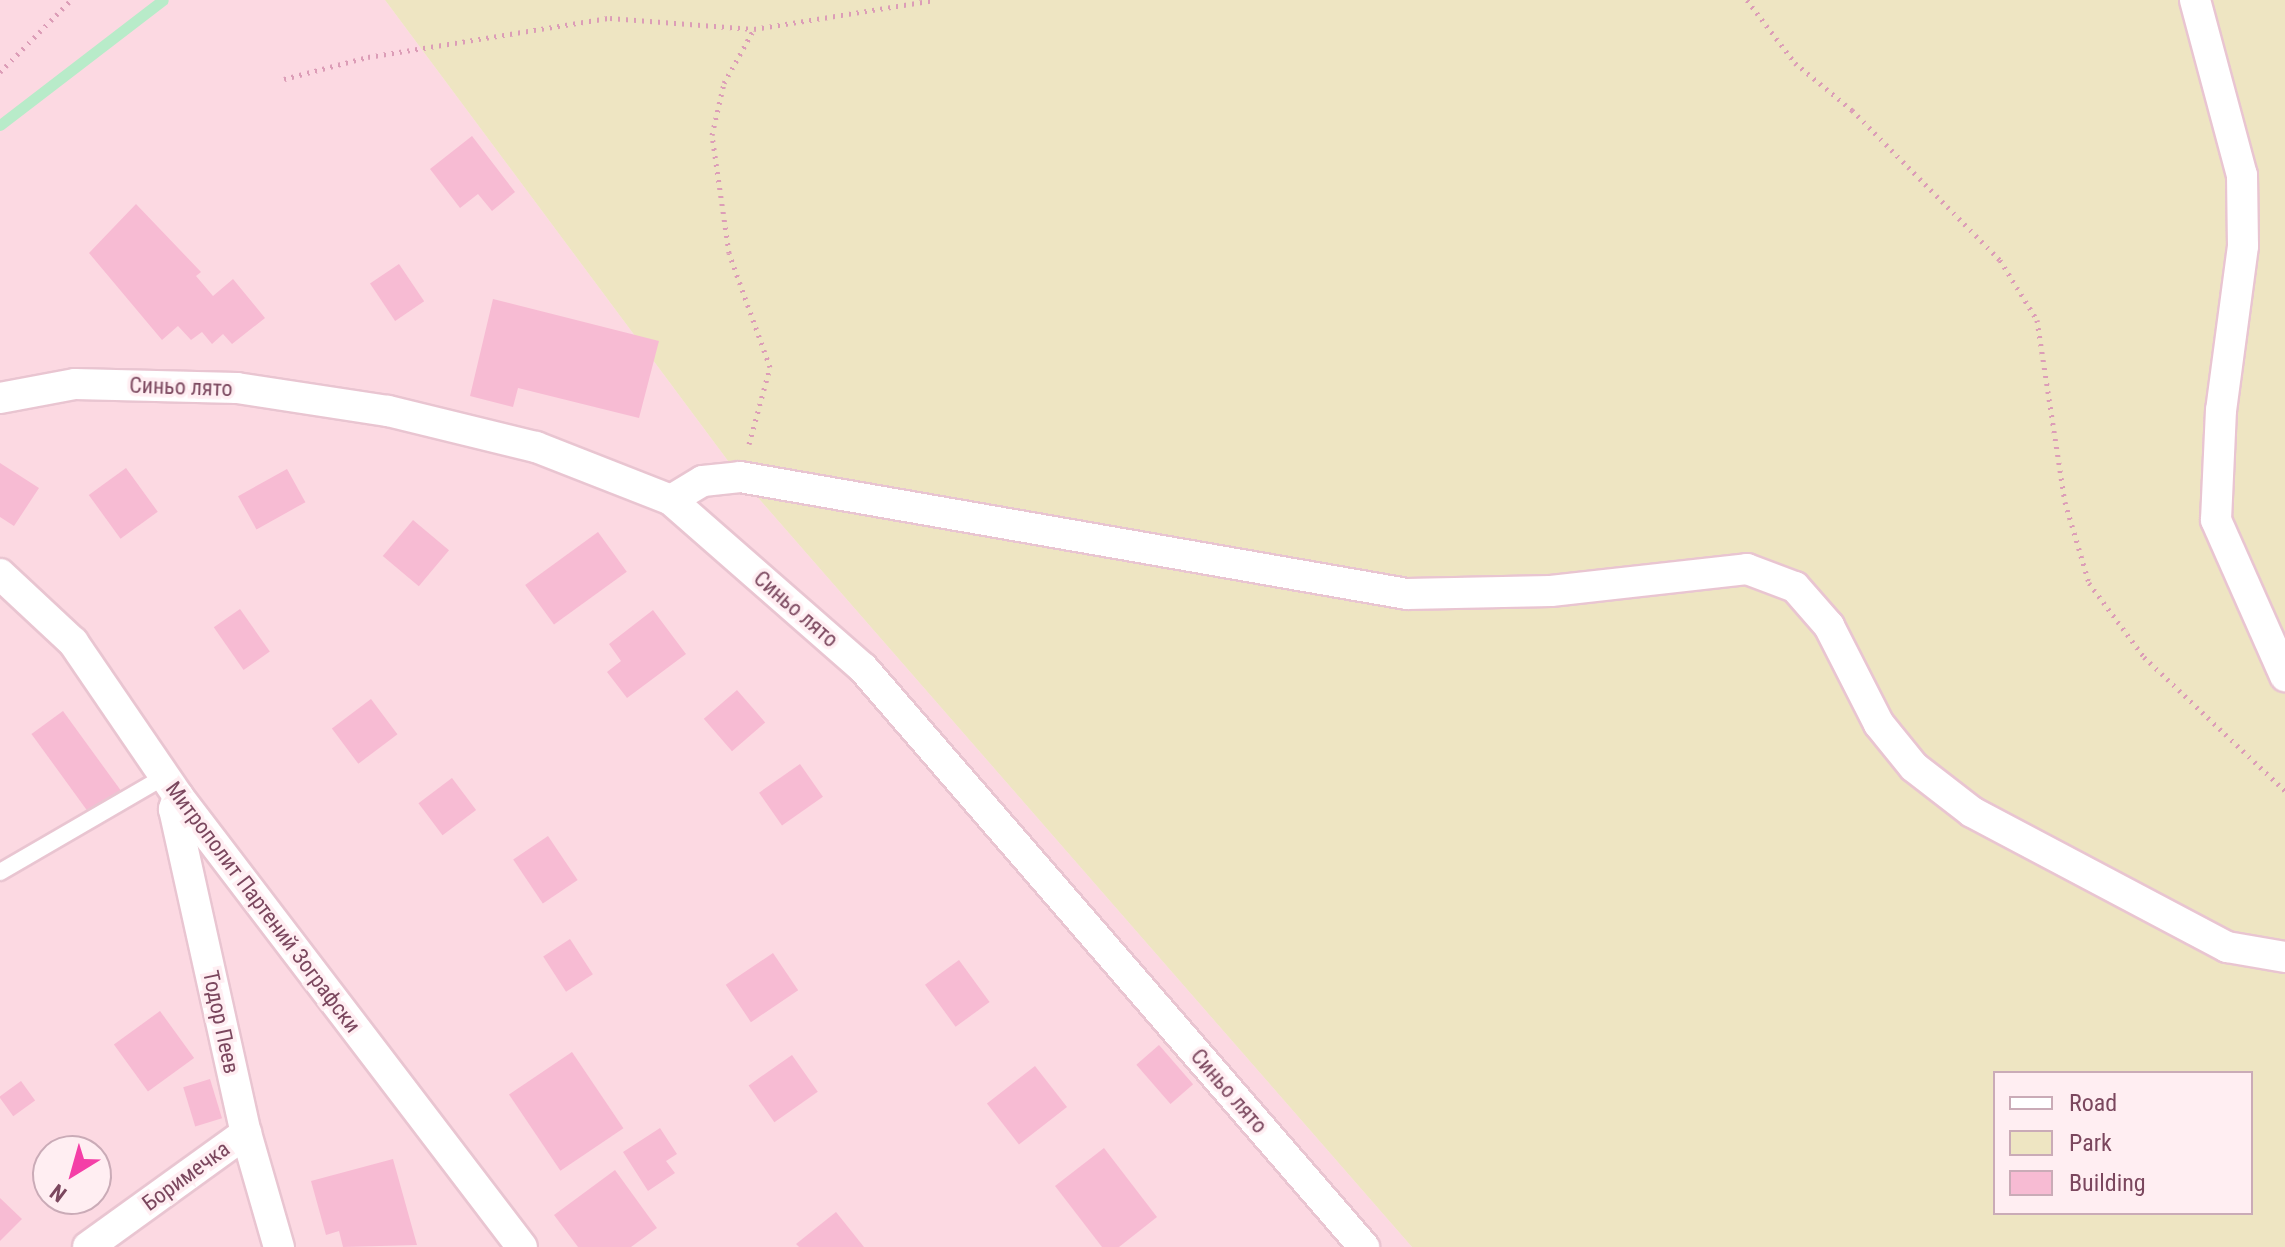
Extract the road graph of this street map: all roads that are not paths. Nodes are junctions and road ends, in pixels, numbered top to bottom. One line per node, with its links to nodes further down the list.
1 (2195, 0): 5 (street)
2 (0, 398): 3 (street, Синьо лято)
3 (671, 500): 8 (street); 13 (street, Синьо лято)
4 (0, 574): 6 (street, Митрополит Партений Зографски)
5 (2285, 676)
6 (171, 787): 7 (lane); 9 (street, Тодор Пеев); 12 (street, Митрополит Партений Зографски)
7 (0, 872)
8 (2285, 957)
9 (246, 1133): 10 (street, Боримечка); 11 (street, Тодор Пеев)
10 (88, 1247)
11 (279, 1247)
12 (522, 1247)
13 (1364, 1247)

